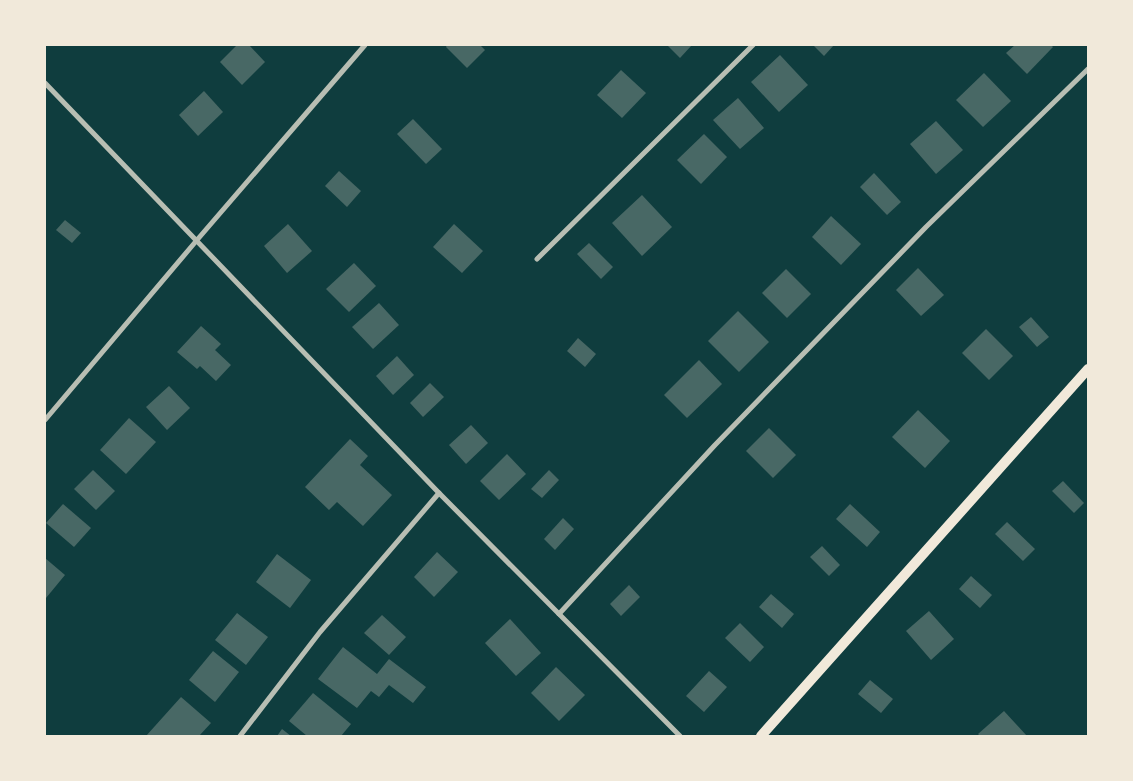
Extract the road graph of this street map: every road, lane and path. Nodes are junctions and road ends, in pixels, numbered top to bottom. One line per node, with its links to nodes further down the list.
1 (365, 45): 5 (street)
2 (753, 45): 6 (street)
3 (1088, 69): 10 (street)
4 (45, 84): 5 (street)
5 (197, 240): 8 (street); 9 (street)
6 (536, 259)
7 (1088, 369): 13 (main road)
8 (45, 420)
9 (439, 493): 10 (street); 11 (street)
10 (559, 614): 12 (street)
11 (240, 736)
12 (680, 736)
13 (761, 736)

